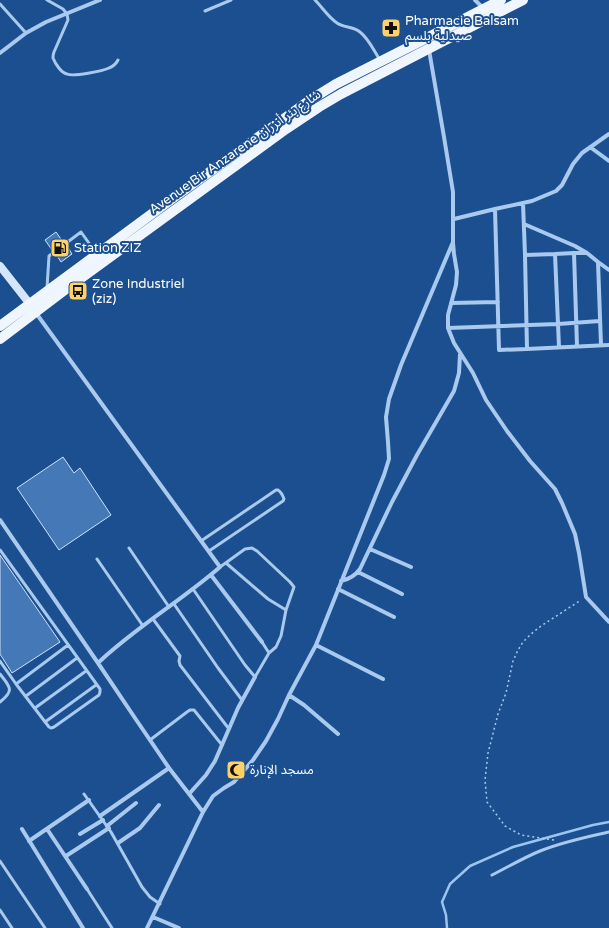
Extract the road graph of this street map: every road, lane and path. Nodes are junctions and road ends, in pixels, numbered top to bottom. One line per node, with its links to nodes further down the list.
1 (47, 0): 11 (lane)
2 (100, 0): 11 (street)
3 (231, 0): 10 (lane)
4 (315, 0): 16 (lane)
5 (475, 0): 9 (street)
6 (501, 0): 9 (main road, Avenue Bir Anzarene شارع بئر أنزران)
7 (523, 0): 13 (main road, Avenue Bir Anzarene شارع بئر أنزران)
8 (0, 4): 12 (lane)
9 (484, 9): 16 (main road, Avenue Bir Anzarene شارع بئر أنزران)
10 (205, 11)
11 (67, 14): 12 (street); 15 (lane)
12 (26, 33): 14 (street)
13 (429, 49): 22 (street); 38 (main road, Avenue Bir Anzarene شارع بئر أنزران)
14 (0, 53)
15 (118, 60)
16 (381, 61): 29 (main road, Avenue Bir Anzarene شارع بئر أنزران)
17 (609, 134): 18 (street)
18 (590, 147): 19 (street); 20 (street)
19 (609, 161)
20 (523, 203): 21 (street); 23 (street)
21 (495, 209): 22 (street); 36 (street)
22 (454, 219): 24 (street)
23 (524, 224): 28 (street); 31 (street)
24 (453, 242): 37 (street); 65 (street)
25 (65, 244): 29 (lane)
26 (54, 252): 35 (lane)
27 (574, 253): 28 (street); 30 (street); 40 (street)
28 (587, 253): 32 (street)
29 (98, 254): 35 (main road, Avenue Bir Anzarene شارع بئر أنزران)
30 (555, 254): 31 (street); 41 (street)
31 (525, 255): 42 (street)
32 (598, 262): 34 (street); 39 (street)
33 (0, 266): 38 (street)
34 (609, 270)
35 (47, 291): 38 (main road, Avenue Bir Anzarene شارع بئر أنزران)
36 (498, 302): 37 (street); 44 (street)
37 (451, 303): 45 (street)
38 (33, 308): 43 (main road, Avenue Bir Anzarene شارع بئر أنزران); 46 (main road, Avenue Bir Anzarene شارع بئر أنزران); 54 (street)
39 (600, 321): 40 (street); 47 (street)
40 (576, 323): 41 (street); 49 (street)
41 (558, 324): 42 (street); 50 (street)
42 (527, 325): 44 (street); 51 (street)
43 (0, 326)
44 (499, 326): 45 (street); 51 (street)
45 (448, 328): 52 (street)
46 (0, 339)
47 (601, 345): 48 (street); 49 (street)
48 (609, 345)
49 (577, 346): 50 (street)
50 (559, 347): 51 (street)
51 (527, 349)
52 (460, 354): 56 (street); 69 (street)
53 (0, 520): 83 (street)
54 (201, 541): 58 (street); 58 (lane)
55 (129, 548): 71 (lane)
56 (370, 549): 62 (street); 63 (street)
57 (0, 550): 79 (lane)
58 (209, 551): 61 (street)
59 (97, 559): 76 (lane)
60 (226, 562): 61 (lane); 72 (lane); 72 (lane)
61 (220, 567): 64 (street)
62 (411, 567)
63 (358, 572): 65 (street); 68 (street)
64 (211, 575): 66 (street); 77 (street)
65 (341, 581): 67 (street)
66 (193, 589): 70 (street); 86 (lane)
67 (338, 589): 73 (street); 78 (street)
68 (402, 594)
69 (586, 597): 75 (street); 114 (path)
70 (174, 604): 71 (street); 92 (lane)
71 (169, 607): 74 (street)
72 (286, 610): 80 (lane)
73 (394, 617)
74 (153, 619): 76 (street); 96 (lane)
75 (609, 622)
76 (143, 626): 83 (street)
77 (262, 642): 80 (lane)
78 (316, 645): 87 (street); 90 (street)
79 (68, 646): 81 (lane); 88 (lane)
80 (269, 653): 86 (lane)
81 (77, 658): 84 (lane); 91 (lane)
82 (0, 661): 88 (lane)
83 (98, 663): 98 (street)
84 (86, 671): 89 (lane); 94 (lane)
85 (0, 674): 93 (lane)
86 (255, 677): 92 (street)
87 (383, 679)
88 (16, 684): 91 (lane)
89 (96, 685): 95 (lane); 95 (lane)
90 (289, 695): 97 (street); 106 (street)
91 (26, 696): 94 (lane)
92 (242, 700): 96 (street)
93 (0, 702)
94 (35, 708): 95 (lane)
95 (46, 722)
96 (229, 729): 99 (street)
97 (338, 734)
98 (150, 740): 99 (lane); 100 (street)
99 (222, 745): 102 (street)
100 (169, 768): 102 (street); 107 (street)
101 (84, 794): 103 (lane)
102 (189, 794): 106 (street)
103 (89, 800): 107 (lane); 109 (street)
104 (136, 803): 108 (street)
105 (159, 805): 115 (street)
106 (204, 812): 120 (street)
107 (101, 818): 108 (lane); 112 (street)
108 (108, 827): 115 (lane); 116 (street)
109 (47, 829): 113 (street); 116 (street)
110 (22, 830): 113 (street)
111 (609, 832): 114 (lane)
112 (80, 834)
113 (29, 841): 125 (street)
114 (568, 842): 118 (lane)
115 (118, 843): 120 (lane)
116 (66, 856): 119 (street)
117 (0, 861): 124 (lane)
118 (492, 875)
119 (87, 888): 126 (lane)
120 (160, 904): 122 (street)
121 (0, 910): 123 (lane)
122 (153, 917): 127 (street); 128 (street)
123 (12, 928)
124 (45, 928)
125 (82, 928)
126 (112, 928)
127 (147, 928)
128 (178, 928)

